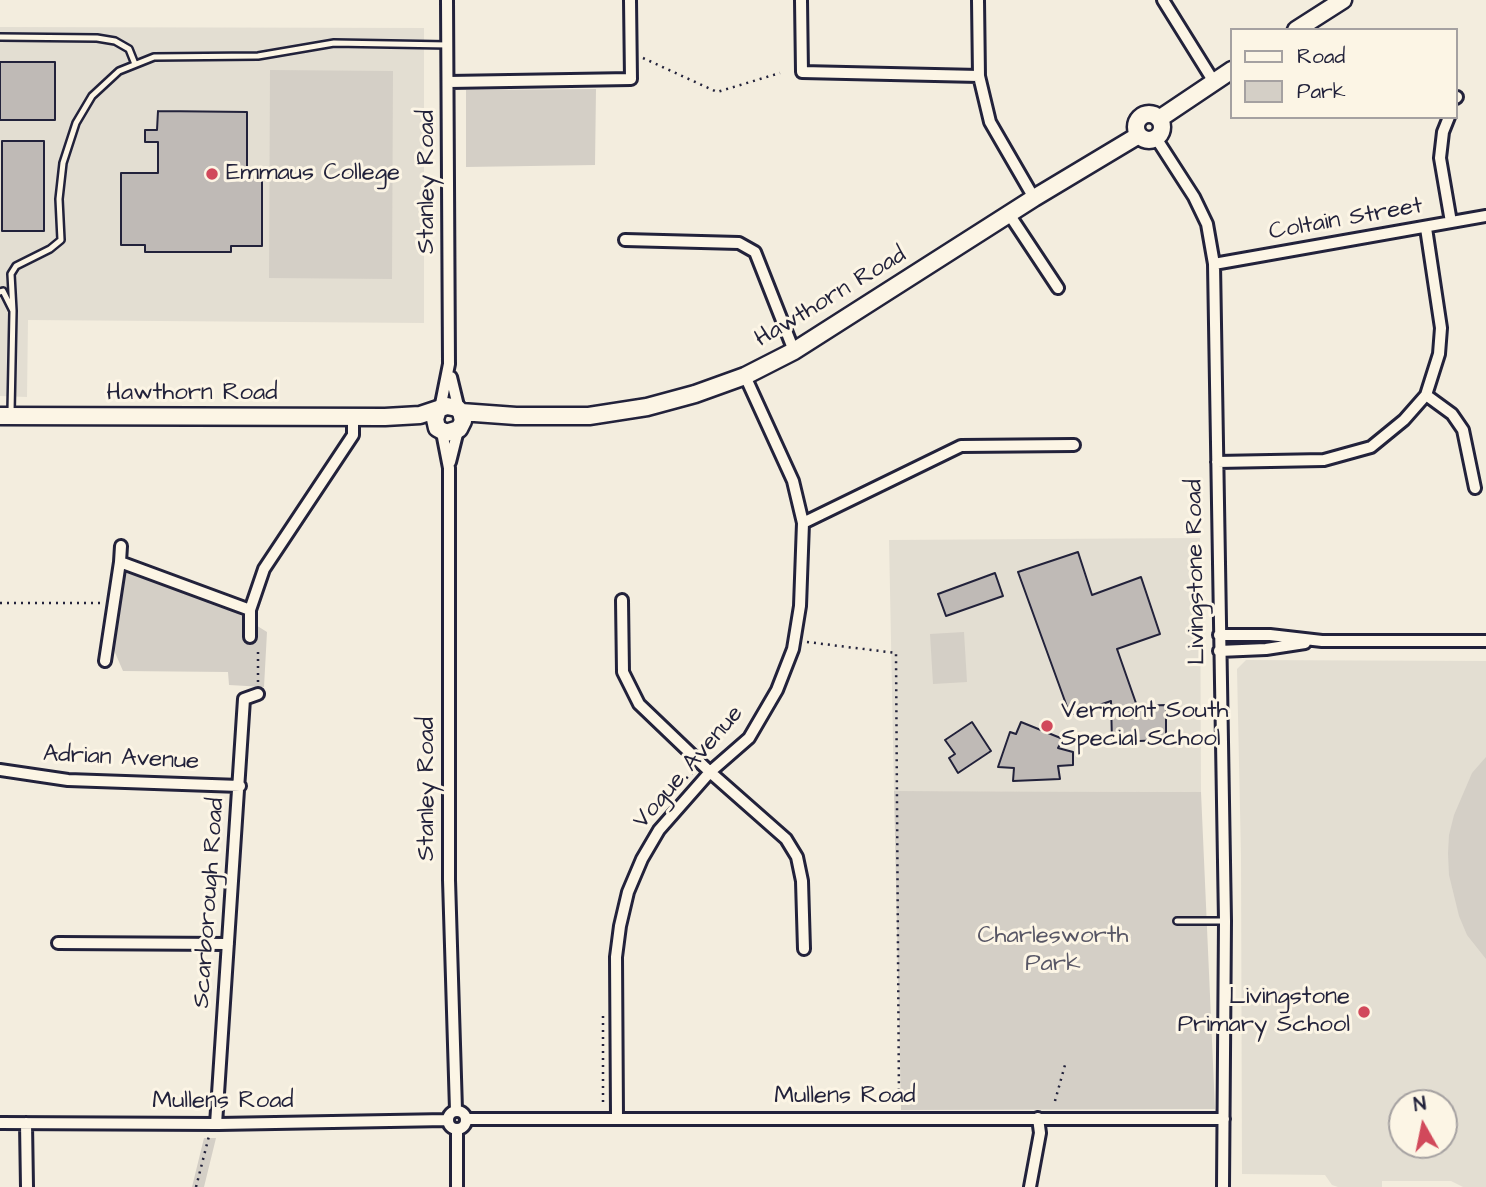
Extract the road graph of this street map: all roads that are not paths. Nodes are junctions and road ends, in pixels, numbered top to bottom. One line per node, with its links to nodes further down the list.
1 (447, 0): 9 (street, Stanley Road)
2 (630, 0): 13 (street)
3 (801, 0): 12 (street)
4 (978, 0): 12 (street)
5 (1163, 0): 14 (street)
6 (1343, 0): 7 (main road)
7 (1299, 28)
8 (0, 37): 10 (lane)
9 (448, 45): 10 (lane); 13 (street, Stanley Road)
10 (135, 64): 28 (lane)
11 (1230, 71): 14 (main road)
12 (979, 76): 19 (street)
13 (449, 82): 30 (street, Stanley Road)
14 (1214, 82): 15 (main road)
15 (1159, 119): 17 (main road); 18 (main road)
16 (1448, 119): 22 (street)
17 (1139, 135): 18 (main road); 19 (main road, Hawthorn Road)
18 (1156, 138): 25 (street, Livingstone Road)
19 (1034, 198): 20 (main road, Hawthorn Road)
20 (1010, 214): 26 (street); 29 (main road, Hawthorn Road)
21 (1486, 216): 22 (street, Coltain Street)
22 (1451, 222): 23 (street, Coltain Street)
23 (1426, 228): 25 (street, Coltain Street); 32 (street)
24 (625, 240): 29 (street)
25 (1213, 264): 41 (street, Livingstone Road)
26 (1058, 288)
27 (0, 292): 28 (lane)
28 (13, 311): 35 (lane)
29 (794, 351): 31 (main road, Hawthorn Road)
30 (449, 364): 33 (street, Stanley Road); 34 (street, Stanley Road)
31 (745, 376): 36 (main road, Hawthorn Road); 44 (street, Vogue Avenue)
32 (1426, 395): 41 (street); 43 (street)
33 (439, 409): 34 (main road); 38 (main road, Hawthorn Road); 39 (main road)
34 (460, 411): 36 (main road, Hawthorn Road); 39 (main road)
35 (6, 416): 37 (main road, Hawthorn Road)
36 (516, 416): 39 (main road, Hawthorn Road)
37 (353, 417): 38 (main road, Hawthorn Road); 48 (street)
38 (385, 417): 39 (main road, Hawthorn Road)
39 (450, 431): 42 (street, Stanley Road); 42 (street, Stanley Road)
40 (1074, 445): 44 (street)
41 (1217, 462): 49 (street, Livingstone Road)
42 (449, 468): 64 (street, Stanley Road)
43 (1475, 488)
44 (803, 523): 57 (street, Vogue Avenue)
45 (121, 546): 46 (street)
46 (120, 562): 48 (street); 54 (street)
47 (622, 600): 57 (street)
48 (250, 610): 50 (street)
49 (1219, 635): 51 (street); 53 (street, Livingstone Road)
50 (250, 637)
51 (1322, 641): 52 (street); 53 (street)
52 (1486, 641)
53 (1219, 651): 60 (street, Livingstone Road)
54 (105, 661)
55 (258, 690): 58 (street, Scarborough Road)
56 (0, 769): 58 (street, Adrian Avenue)
57 (710, 772): 63 (street); 65 (street, Vogue Avenue)
58 (240, 786): 62 (street, Scarborough Road)
59 (1177, 921): 60 (lane)
60 (1225, 921): 68 (street, Livingstone Road)
61 (58, 943): 62 (street)
62 (228, 944): 72 (street, Scarborough Road)
63 (804, 949)
64 (456, 1110): 67 (street); 69 (street)
65 (617, 1118): 66 (street, Mullens Road); 67 (street, Mullens Road)
66 (1038, 1118): 68 (street, Mullens Road); 76 (street)
67 (466, 1119): 73 (street)
68 (1224, 1119): 77 (street, Livingstone Road)
69 (447, 1121): 72 (street, Mullens Road); 73 (street)
70 (0, 1123): 71 (street, Mullens Road)
71 (26, 1123): 72 (street, Mullens Road); 74 (street)
72 (216, 1124)
73 (457, 1129): 75 (street)
74 (27, 1187)
75 (457, 1187)
76 (1030, 1187)
77 (1223, 1187)

